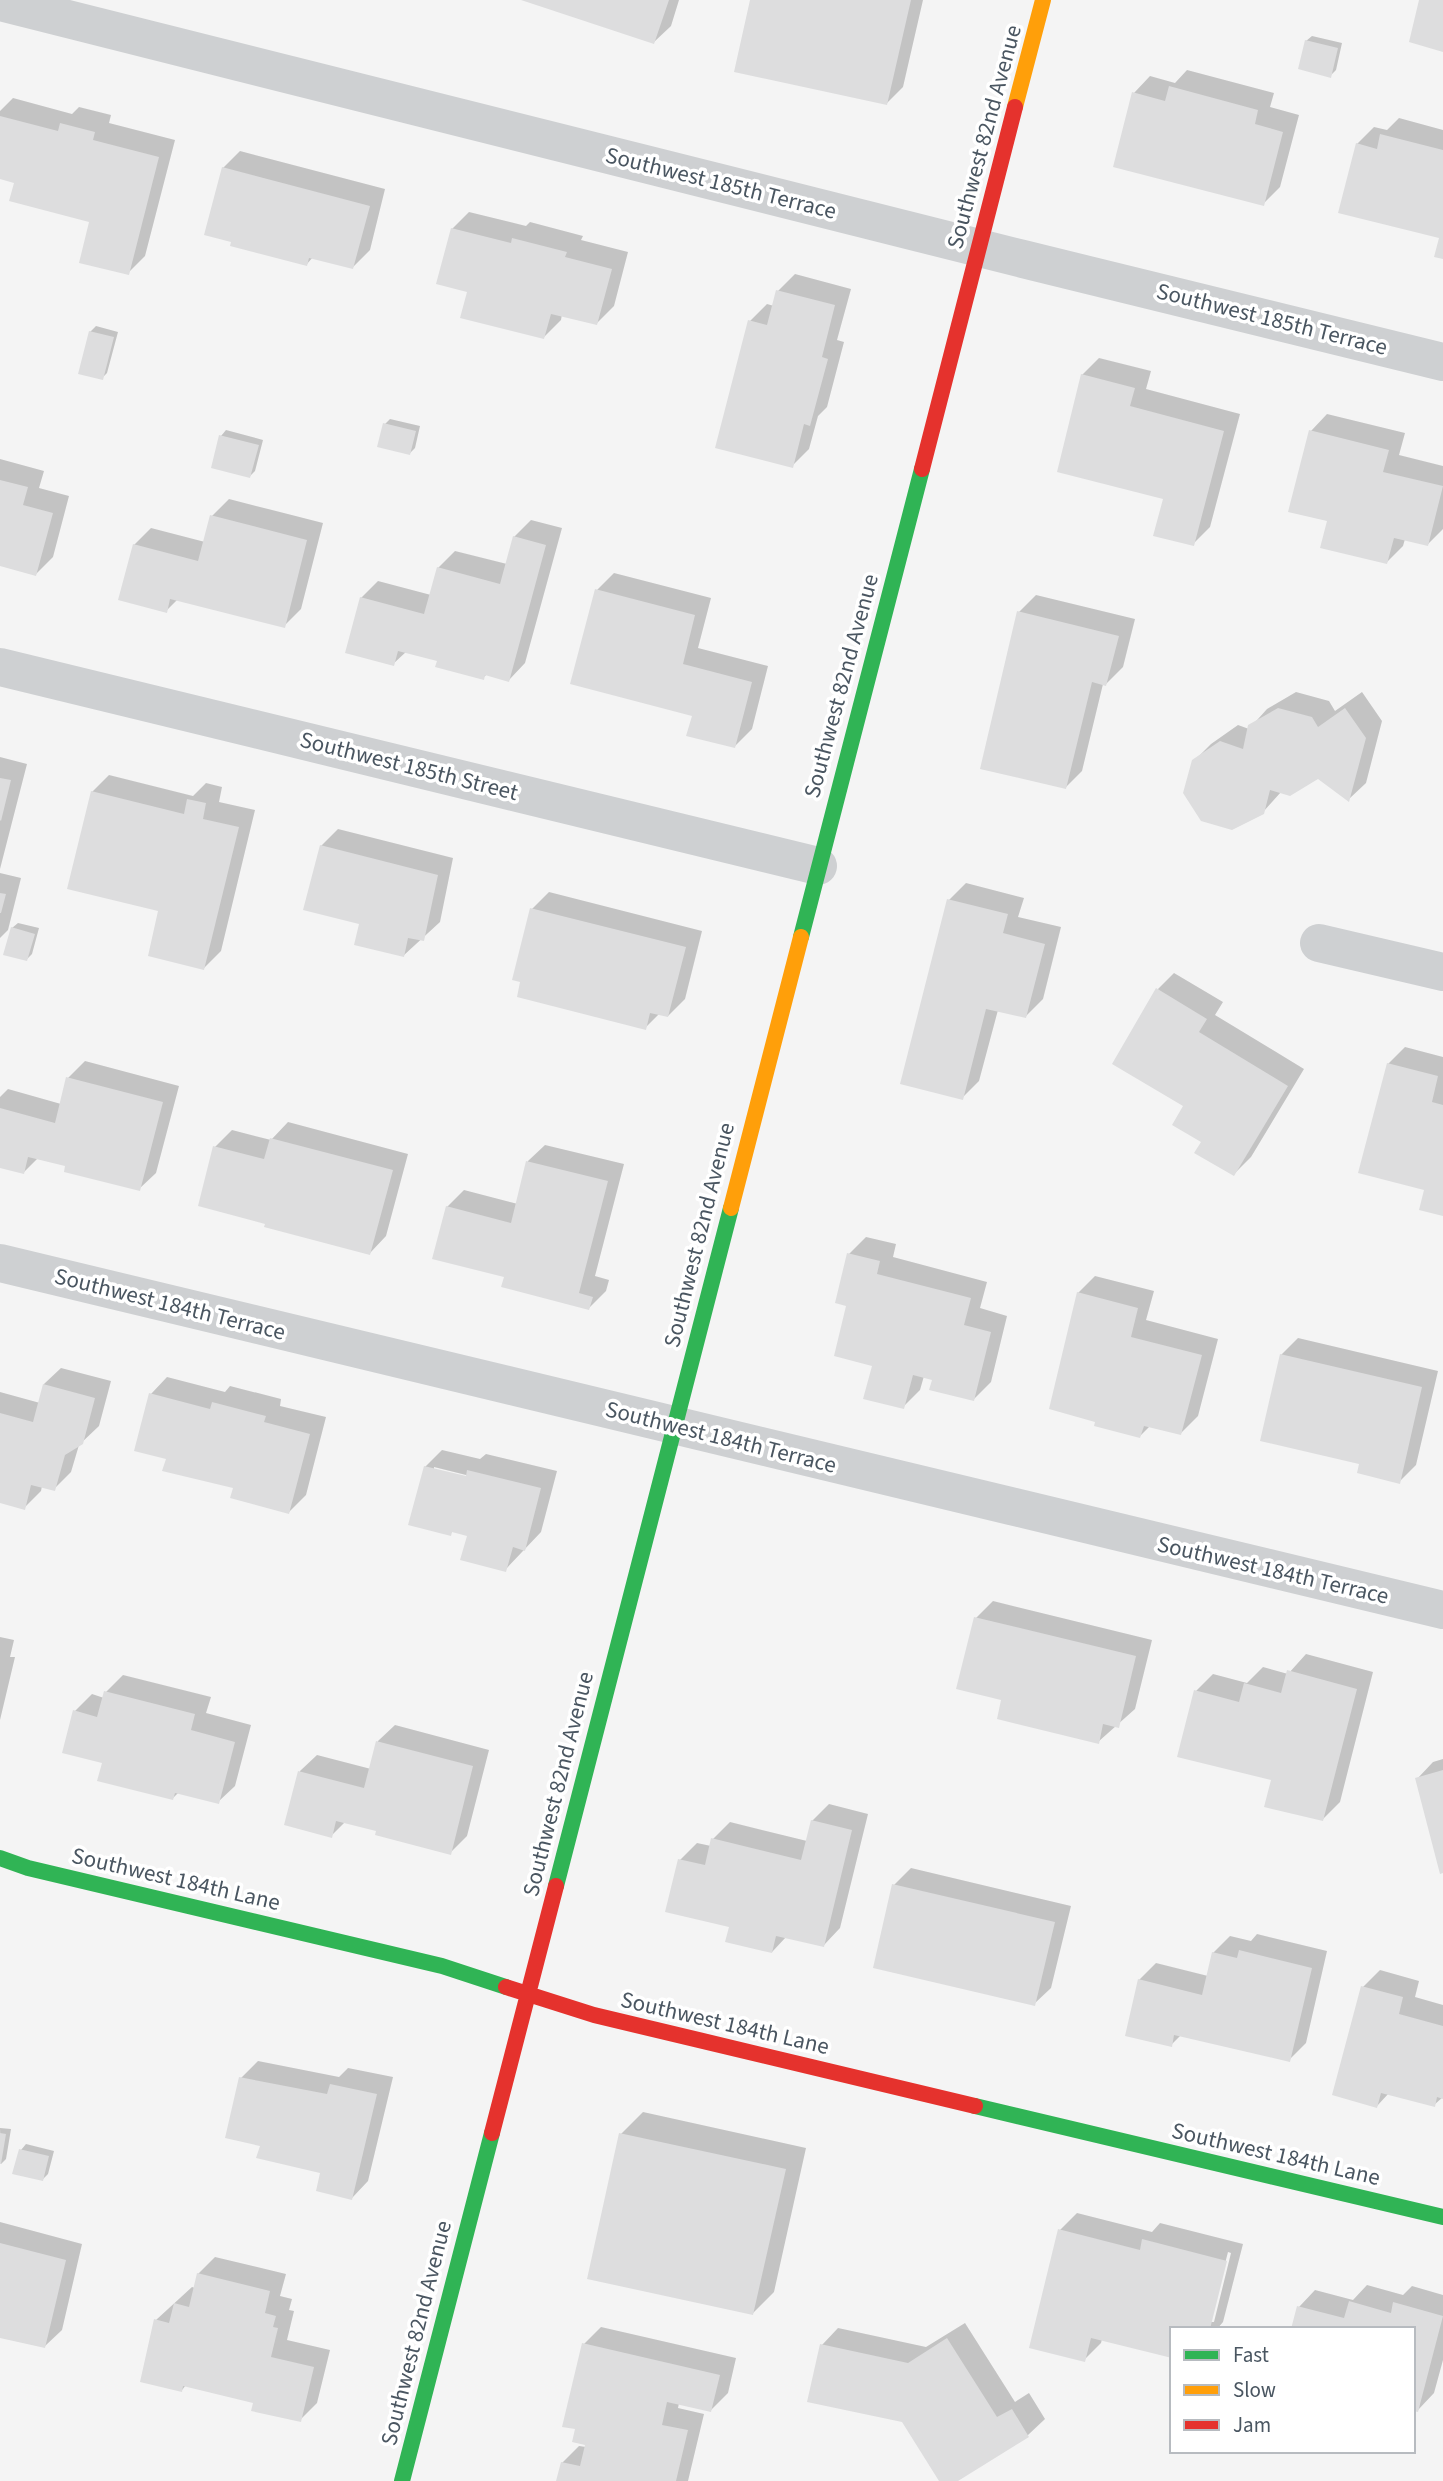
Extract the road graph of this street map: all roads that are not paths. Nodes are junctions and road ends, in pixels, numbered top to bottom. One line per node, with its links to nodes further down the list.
1 (1043, 0): 3 (street, Southwest 82nd Avenue)
2 (0, 2): 3 (street, Southwest 185th Terrace)
3 (978, 248): 4 (street, Southwest 185th Terrace); 6 (street, Southwest 82nd Avenue)
4 (1443, 362)
5 (0, 667): 6 (street, Southwest 185th Street)
6 (818, 866): 10 (street, Southwest 82nd Avenue)
7 (1319, 943): 8 (street)
8 (1443, 972)
9 (0, 1263): 10 (street, Southwest 184th Terrace)
10 (674, 1425): 11 (street, Southwest 184th Terrace); 13 (street, Southwest 82nd Avenue)
11 (1443, 1610)
12 (0, 1858): 13 (street, Southwest 184th Lane)
13 (527, 1995): 14 (street, Southwest 184th Lane); 15 (street, Southwest 82nd Avenue)
14 (1443, 2217)
15 (402, 2481)

